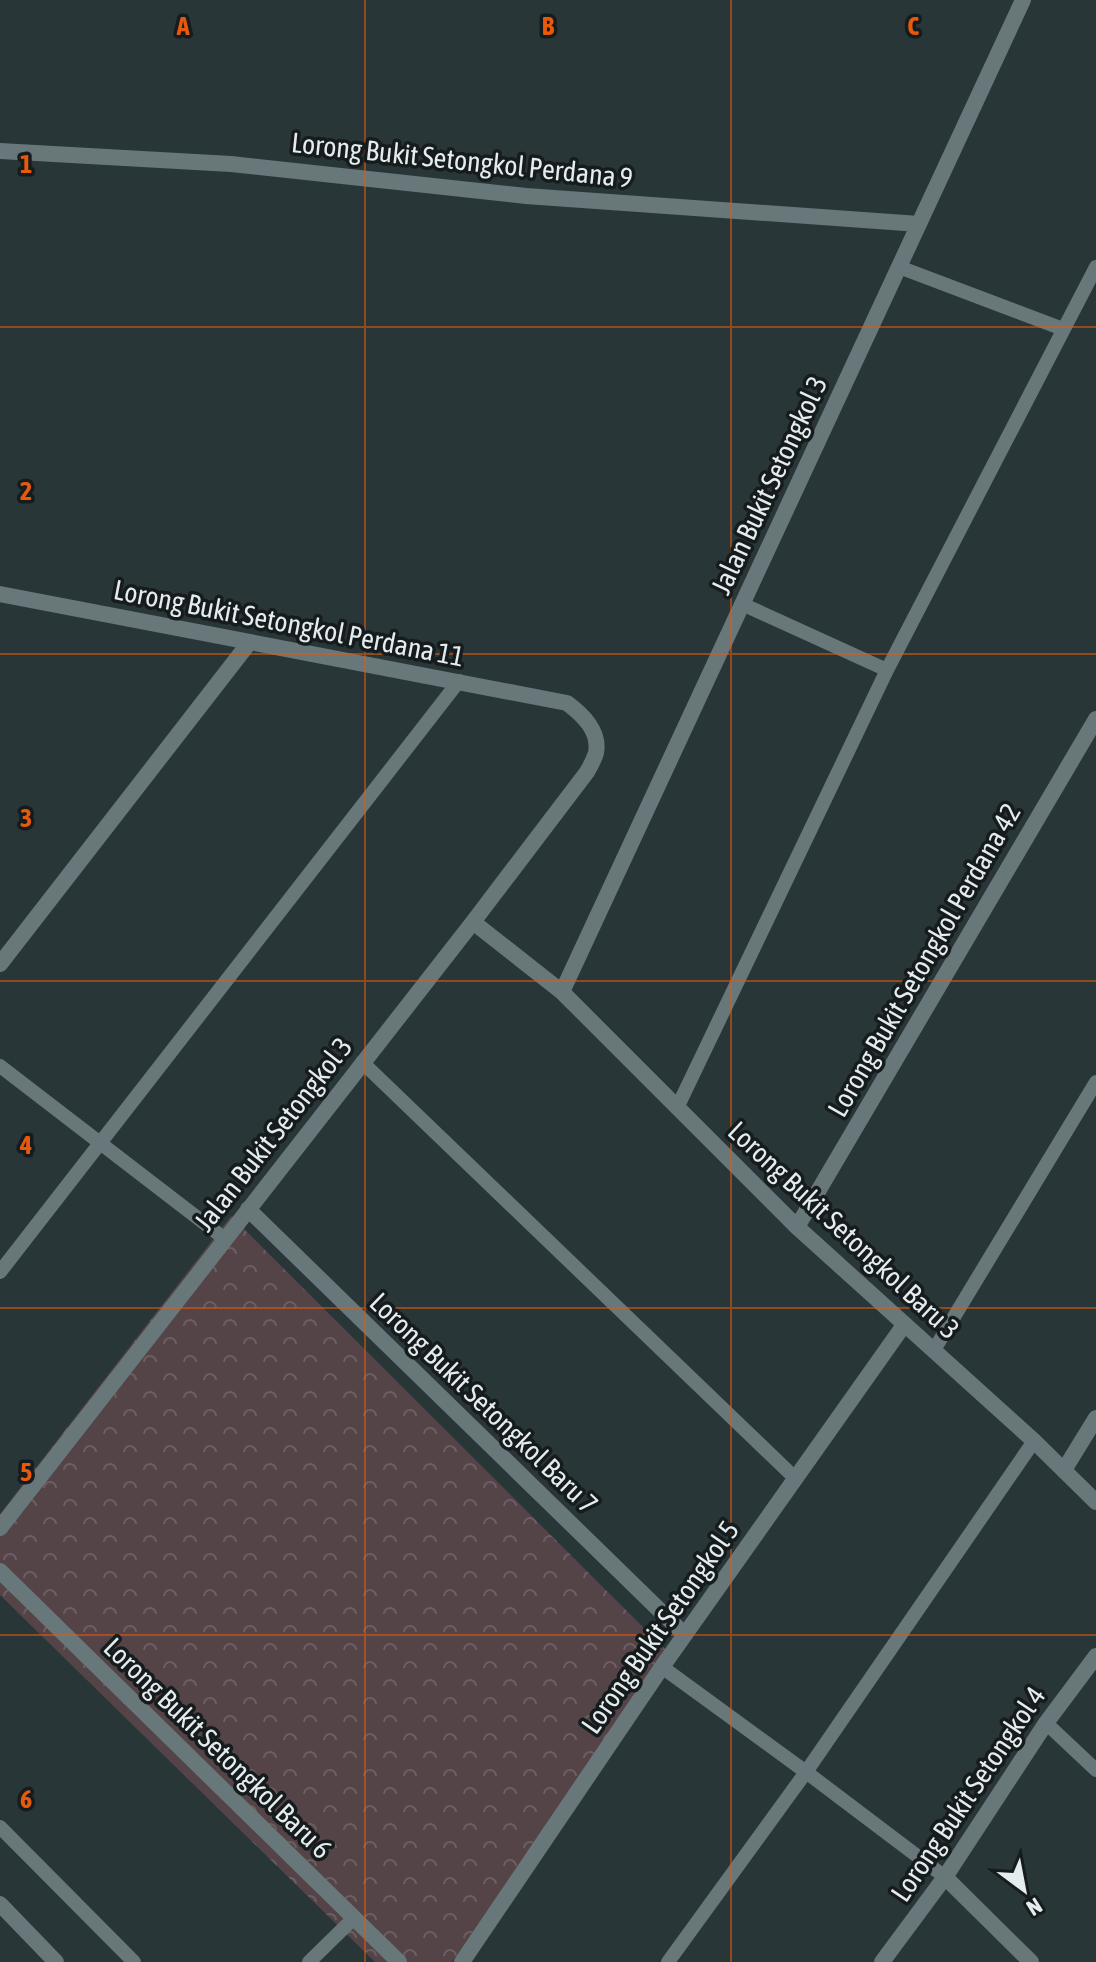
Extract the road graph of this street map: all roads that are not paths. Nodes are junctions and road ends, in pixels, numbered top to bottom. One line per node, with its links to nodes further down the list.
1 (1023, 0): 3 (street, Jalan Bukit Setongkol 3)
2 (0, 151): 3 (street, Lorong Bukit Setongkol Perdana 9)
3 (919, 224): 4 (street, Jalan Bukit Setongkol 3)
4 (899, 267): 6 (lane); 8 (street, Jalan Bukit Setongkol 3)
5 (1096, 267): 6 (lane)
6 (1063, 329): 10 (lane)
7 (0, 594): 9 (street, Lorong Bukit Setongkol Perdana 11)
8 (742, 604): 10 (lane); 16 (street, Jalan Bukit Setongkol 3)
9 (249, 643): 11 (street, Lorong Bukit Setongkol Perdana 11); 15 (street)
10 (887, 670): 20 (lane)
11 (459, 681): 13 (street, Lorong Bukit Setongkol Perdana 11); 21 (lane)
12 (1096, 719): 23 (street, Lorong Bukit Setongkol Perdana 42)
13 (587, 772): 14 (street, Jalan Bukit Setongkol 3)
14 (473, 922): 16 (street, Lorong Bukit Setongkol Baru 3); 17 (street, Jalan Bukit Setongkol 3)
15 (3, 955)
16 (562, 992): 20 (street, Lorong Bukit Setongkol Baru 3)
17 (362, 1062): 22 (street, Jalan Bukit Setongkol 3); 31 (lane)
18 (0, 1066): 21 (lane)
19 (1096, 1082): 27 (lane)
20 (677, 1108): 23 (street, Lorong Bukit Setongkol Baru 3)
21 (100, 1143): 24 (lane); 25 (lane)
22 (248, 1209): 24 (street, Jalan Bukit Setongkol 3); 35 (street, Lorong Bukit Setongkol Baru 7)
23 (797, 1227): 26 (street, Lorong Bukit Setongkol Baru 3)
24 (225, 1239): 33 (street, Jalan Bukit Setongkol 3)
25 (0, 1272)
26 (904, 1325): 27 (street, Lorong Bukit Setongkol Baru 3); 31 (street, Lorong Bukit Setongkol 5)
27 (934, 1350): 29 (street, Lorong Bukit Setongkol Baru 3)
28 (1096, 1418): 30 (street)
29 (1034, 1441): 30 (street, Lorong Bukit Setongkol Baru 3); 40 (lane)
30 (1064, 1470): 32 (street, Lorong Bukit Setongkol Baru 3)
31 (796, 1479): 35 (street, Lorong Bukit Setongkol 5)
32 (1096, 1502)
33 (0, 1528)
34 (0, 1571): 44 (street, Lorong Bukit Setongkol Baru 6)
35 (685, 1635): 37 (street, Lorong Bukit Setongkol 5)
36 (1096, 1656): 38 (street, Lorong Bukit Setongkol 4)
37 (662, 1667): 40 (lane); 49 (street, Lorong Bukit Setongkol 5)
38 (1046, 1723): 39 (lane); 42 (street, Lorong Bukit Setongkol 4)
39 (1096, 1770)
40 (806, 1772): 42 (lane); 50 (lane)
41 (0, 1827): 46 (lane)
42 (945, 1877): 51 (street, Lorong Bukit Setongkol 4); 52 (street)
43 (0, 1904): 45 (street)
44 (354, 1918): 47 (lane); 48 (street, Lorong Bukit Setongkol Baru 6)
45 (53, 1961)
46 (134, 1962)
47 (309, 1962)
48 (399, 1962)
49 (462, 1962)
50 (668, 1962)
51 (882, 1962)
52 (1031, 1962)

